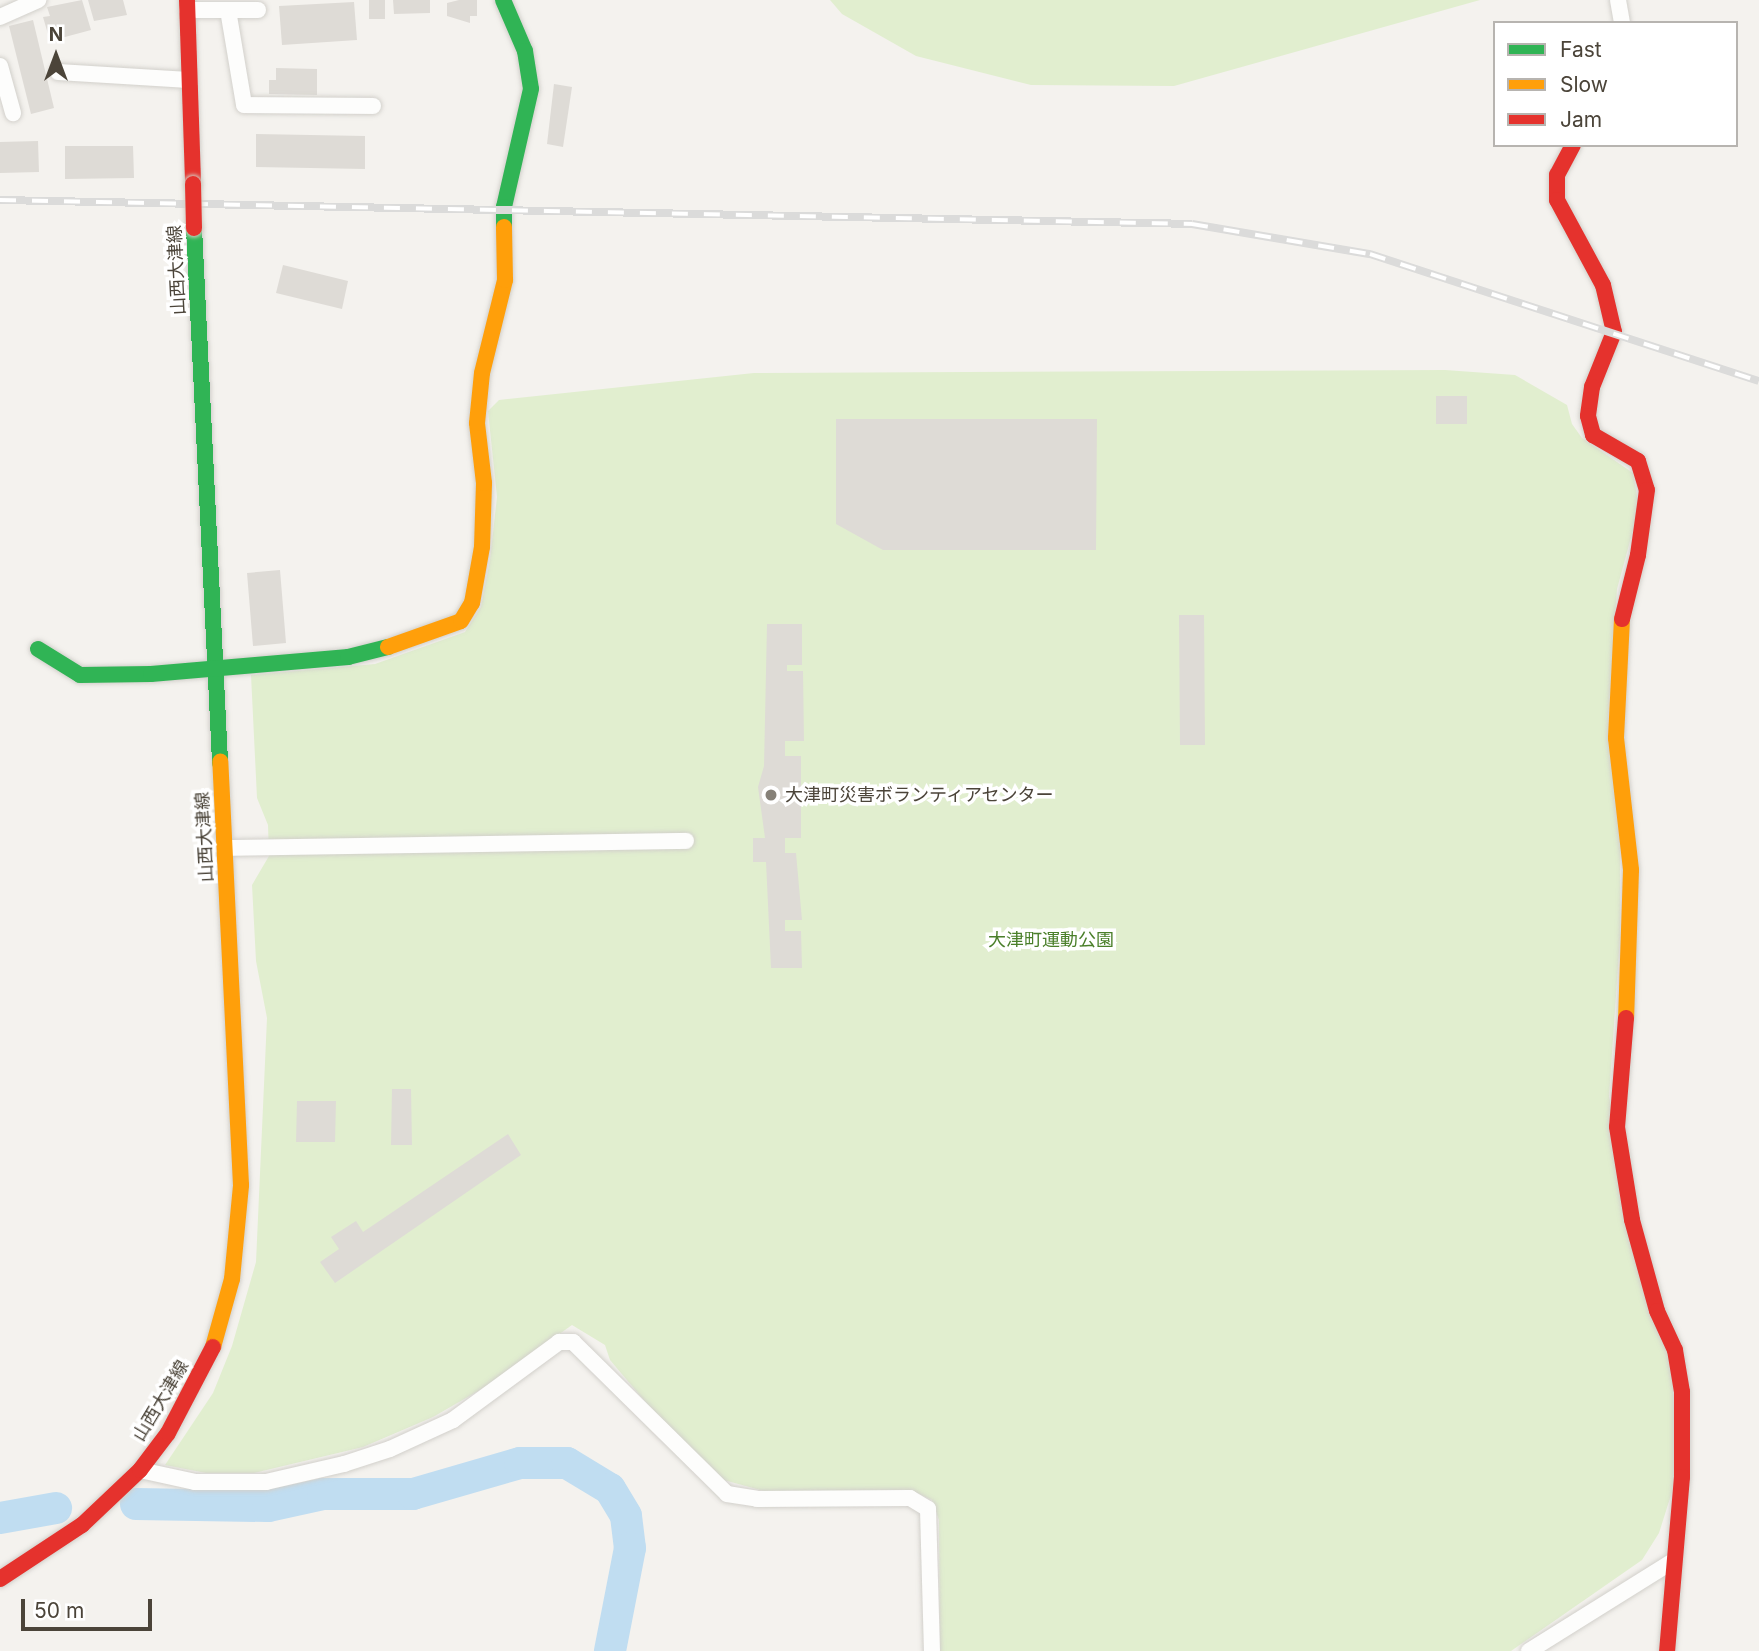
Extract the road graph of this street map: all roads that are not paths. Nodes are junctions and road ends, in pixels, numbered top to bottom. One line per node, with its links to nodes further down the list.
1 (503, 0): 16 (street)
2 (1618, 0): 8 (street)
3 (31, 1): 7 (street)
4 (187, 5): 5 (street); 11 (street, 山西大津線)
5 (228, 10): 6 (street); 12 (street)
6 (258, 10)
7 (0, 17)
8 (1622, 21)
9 (0, 66): 13 (street)
10 (58, 72): 11 (street)
11 (190, 80): 16 (street, 山西大津線, bridge)
12 (373, 106)
13 (13, 113)
14 (1572, 147): 20 (street)
15 (38, 649): 16 (street)
16 (217, 665): 18 (street, 山西大津線)
17 (686, 841): 18 (street)
18 (225, 848): 19 (street, 山西大津線)
19 (140, 1470): 21 (street, 山西大津線); 22 (street)
20 (1673, 1561): 23 (street); 24 (street)
21 (0, 1579)
22 (932, 1651)
23 (1529, 1651)
24 (1667, 1651)

